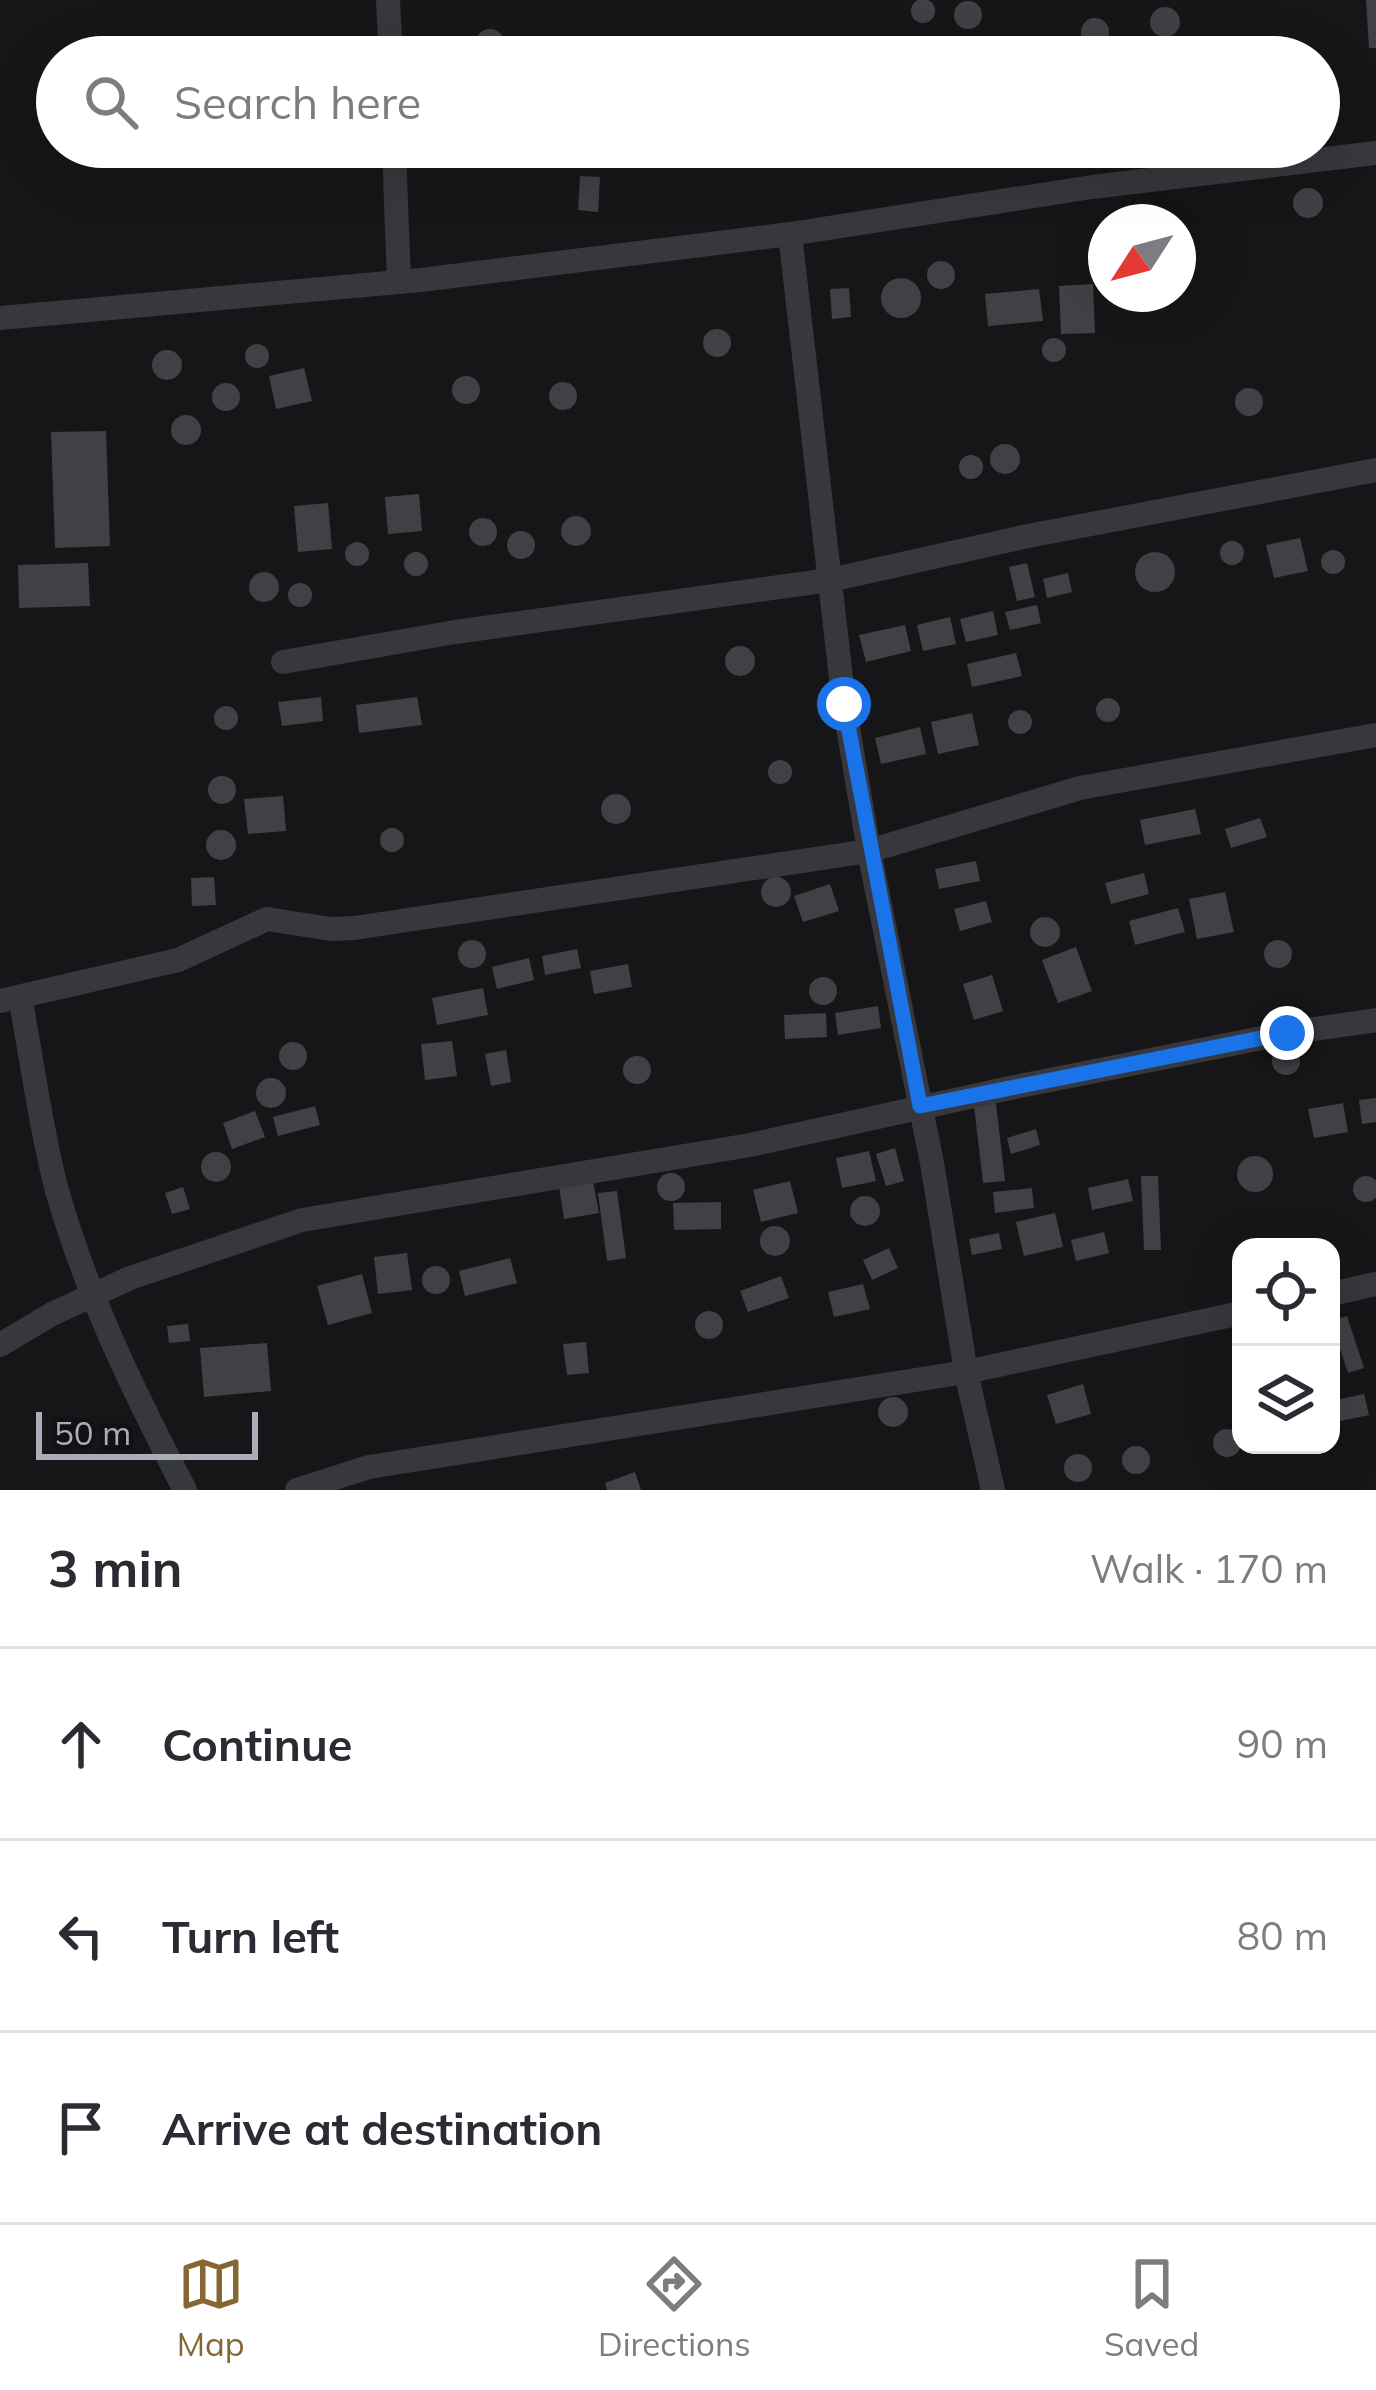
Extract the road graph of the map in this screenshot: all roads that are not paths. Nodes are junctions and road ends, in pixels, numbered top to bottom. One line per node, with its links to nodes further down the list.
1 (388, 0): 2 (street)
2 (390, 36)
3 (1376, 153): 4 (street)
4 (1340, 157)
5 (395, 168): 8 (street)
6 (1251, 168): 7 (street)
7 (790, 234): 8 (street); 11 (street)
8 (399, 282): 9 (street)
9 (0, 318)
10 (1376, 470): 11 (street)
11 (830, 580): 12 (street); 14 (street)
12 (284, 662)
13 (1376, 735): 14 (street)
14 (869, 851): 15 (street); 17 (street)
15 (10, 999): 20 (street)
16 (1376, 1020): 17 (street)
17 (920, 1106): 20 (street); 23 (street)
18 (1376, 1284): 19 (street)
19 (1340, 1292)
20 (93, 1294): 22 (street); 24 (street)
21 (1232, 1315): 23 (street)
22 (0, 1345)
23 (966, 1372): 25 (street); 26 (street)
24 (185, 1490)
25 (297, 1490)
26 (993, 1490)

